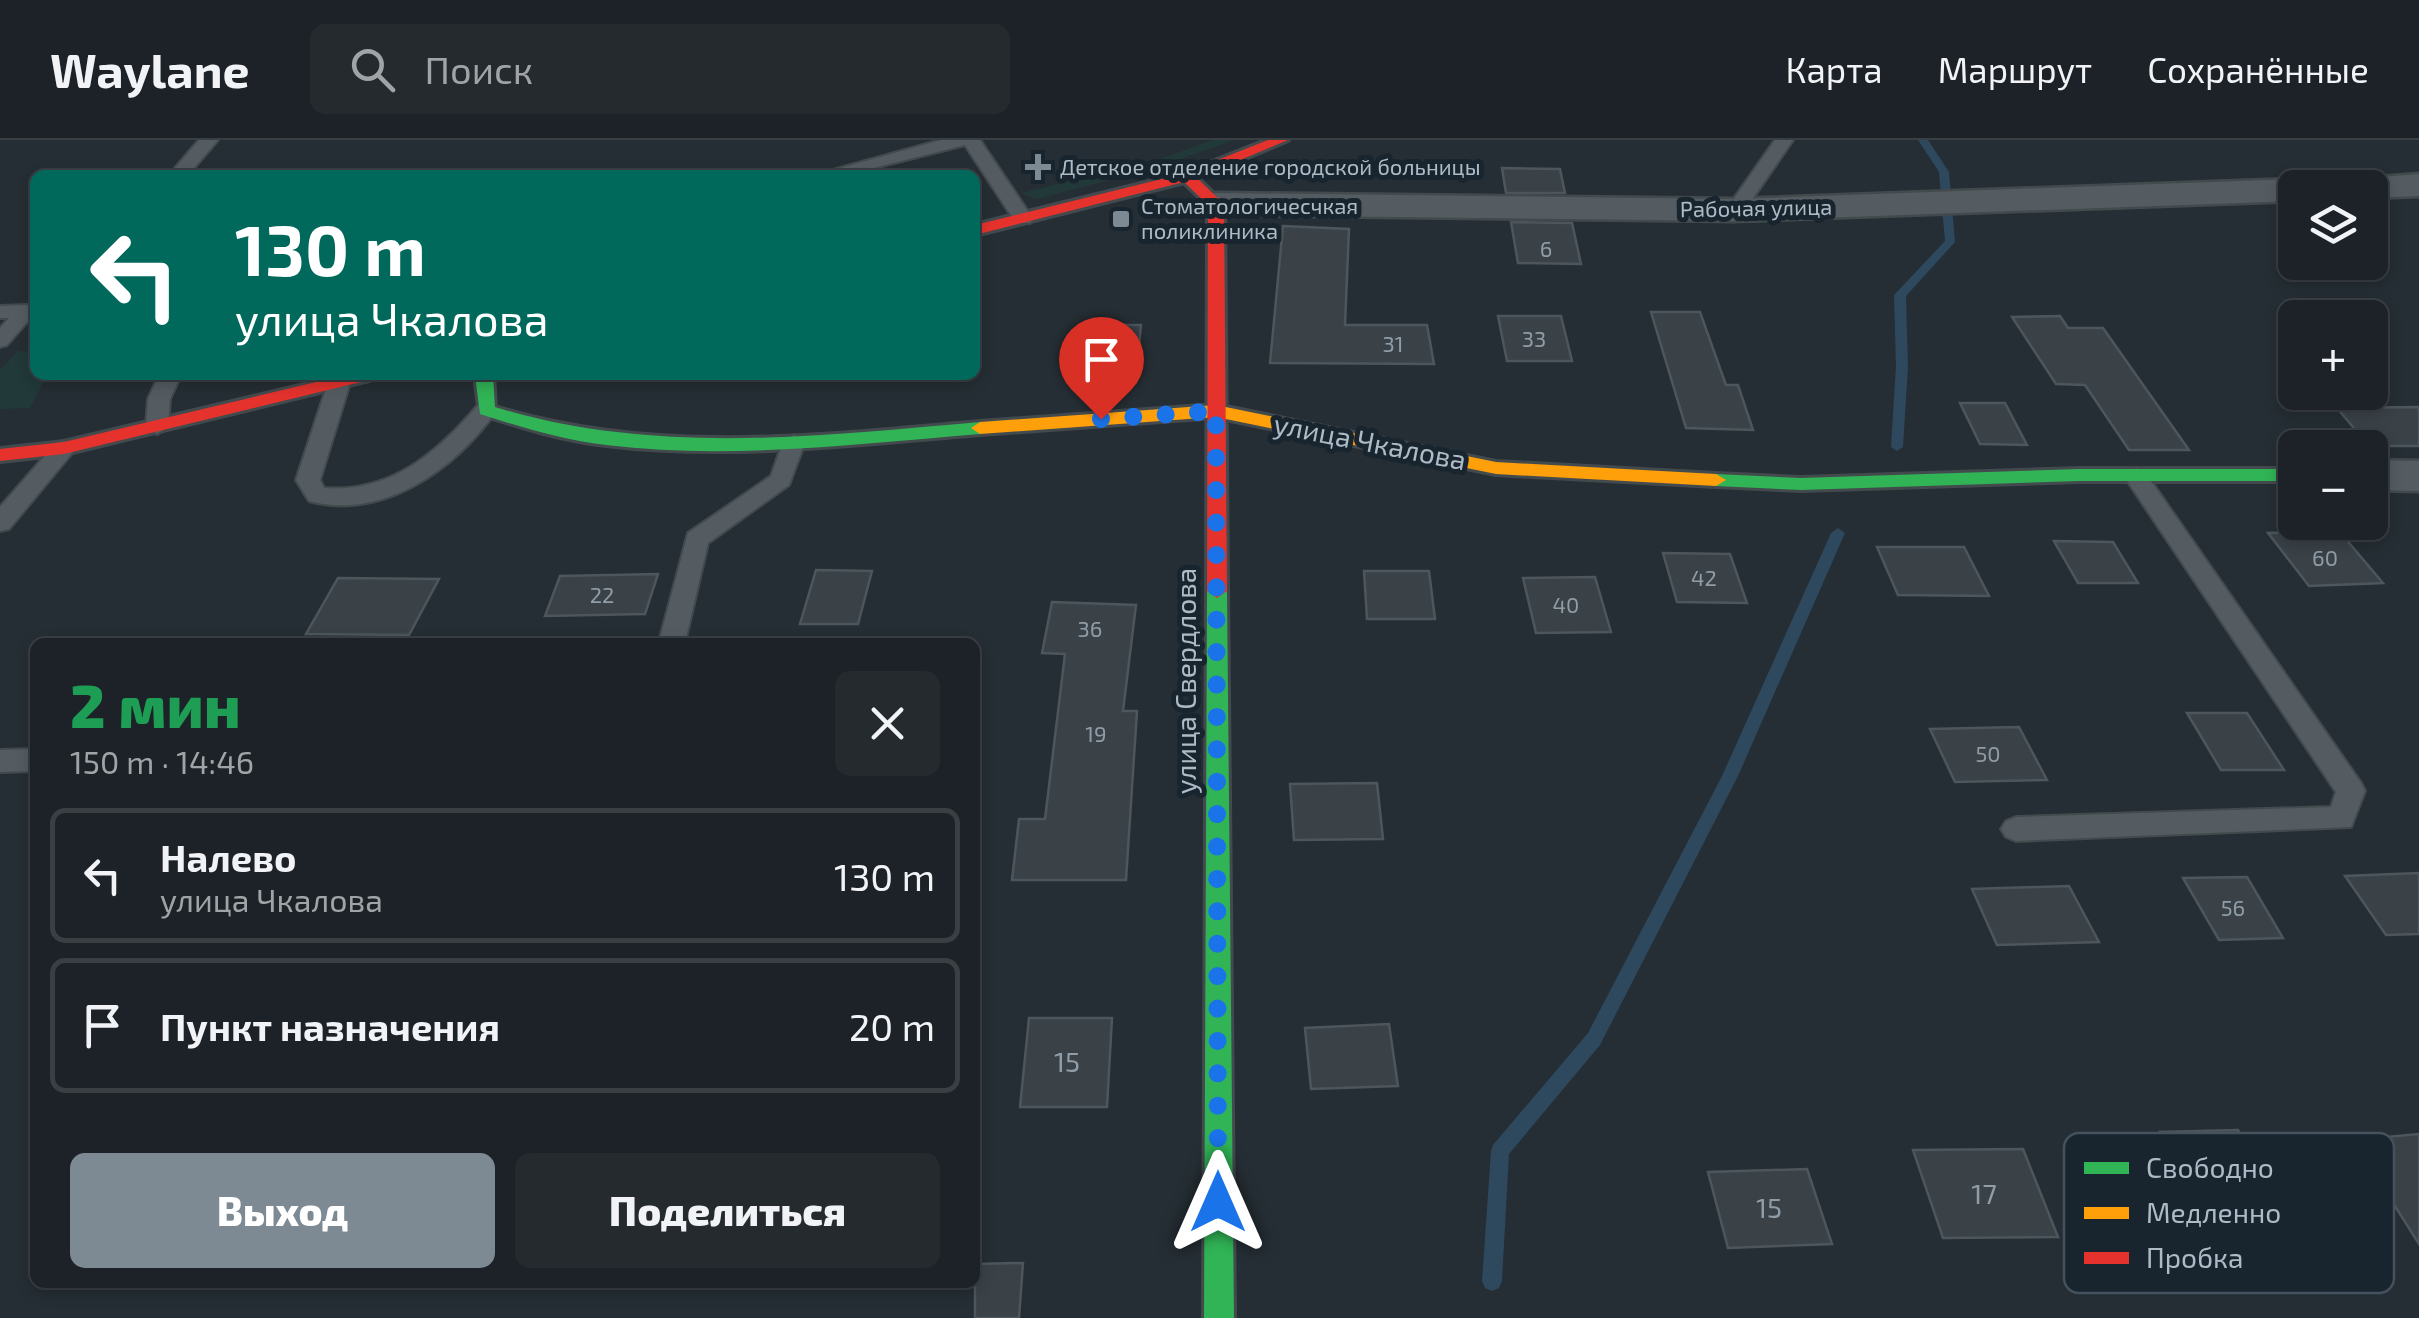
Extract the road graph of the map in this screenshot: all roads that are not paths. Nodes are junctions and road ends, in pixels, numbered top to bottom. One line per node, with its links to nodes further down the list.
1 (209, 140): 6 (lane)
2 (962, 140): 7 (lane)
3 (971, 140): 15 (lane)
4 (1282, 140): 8 (street)
5 (1784, 140): 14 (lane)
6 (182, 170)
7 (844, 170)
8 (1187, 177): 13 (street); 15 (street)
9 (2419, 186): 10 (street)
10 (2388, 187)
11 (2278, 191): 14 (street, Рабочая улица)
12 (2388, 203): 16 (street)
13 (1216, 204): 14 (street, Рабочая улица); 25 (street, улица Свердлова)
14 (1735, 210)
15 (1023, 219): 17 (street)
16 (2419, 226)
17 (980, 229)
18 (0, 312): 19 (lane)
19 (0, 341)
20 (168, 380): 26 (lane)
21 (346, 380): 26 (street)
22 (357, 380): 24 (lane)
23 (484, 380): 24 (street)
24 (486, 410): 27 (street, улица Чкалова)
25 (1216, 411): 27 (street, улица Чкалова); 32 (street, улица Чкалова); 39 (street, улица Свердлова)
26 (157, 427): 28 (street)
27 (794, 442): 35 (lane)
28 (64, 448): 29 (street); 34 (lane)
29 (0, 455)
30 (2278, 475): 32 (street, улица Чкалова)
31 (2388, 475): 33 (street)
32 (2136, 476): 38 (lane)
33 (2419, 476)
34 (0, 522)
35 (673, 638)
36 (30, 760): 37 (lane)
37 (0, 761)
38 (2016, 829)
39 (1219, 1318)

